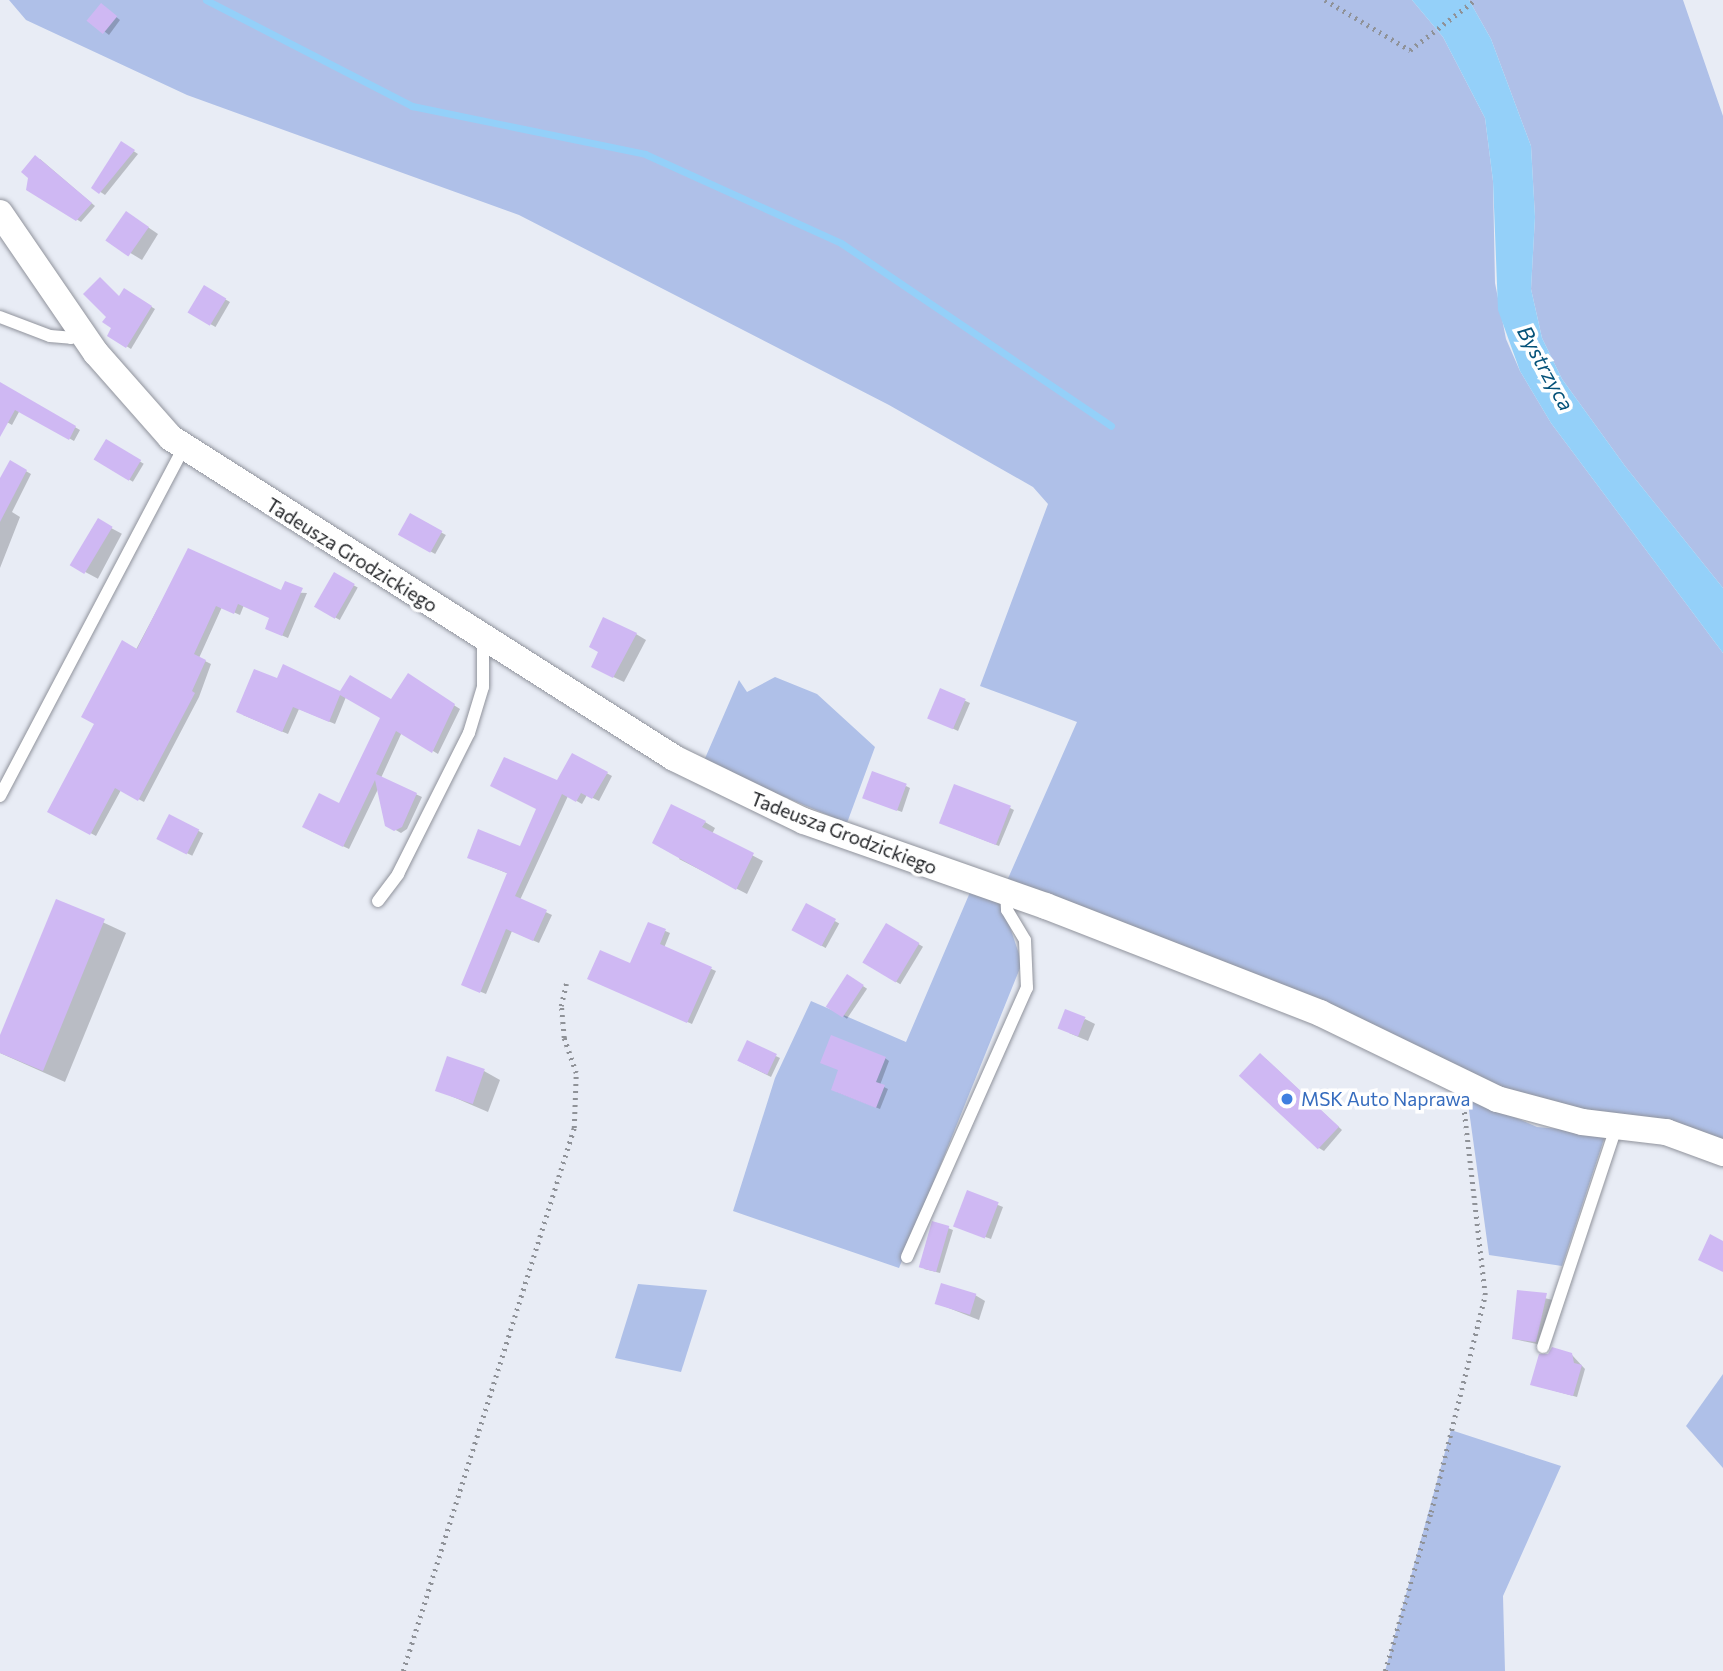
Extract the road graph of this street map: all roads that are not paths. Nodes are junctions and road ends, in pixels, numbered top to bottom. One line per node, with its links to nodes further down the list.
1 (0, 213): 3 (street, Tadeusza Grodzickiego)
2 (0, 317): 3 (lane)
3 (81, 332): 4 (street, Tadeusza Grodzickiego)
4 (184, 447): 5 (street, Tadeusza Grodzickiego); 6 (lane)
5 (483, 638): 7 (street, Tadeusza Grodzickiego); 8 (lane)
6 (0, 796)
7 (1006, 892): 9 (street, Tadeusza Grodzickiego); 11 (lane)
8 (379, 901)
9 (1617, 1125): 10 (street, Tadeusza Grodzickiego); 12 (lane)
10 (1723, 1153)
11 (906, 1257)
12 (1544, 1347)

